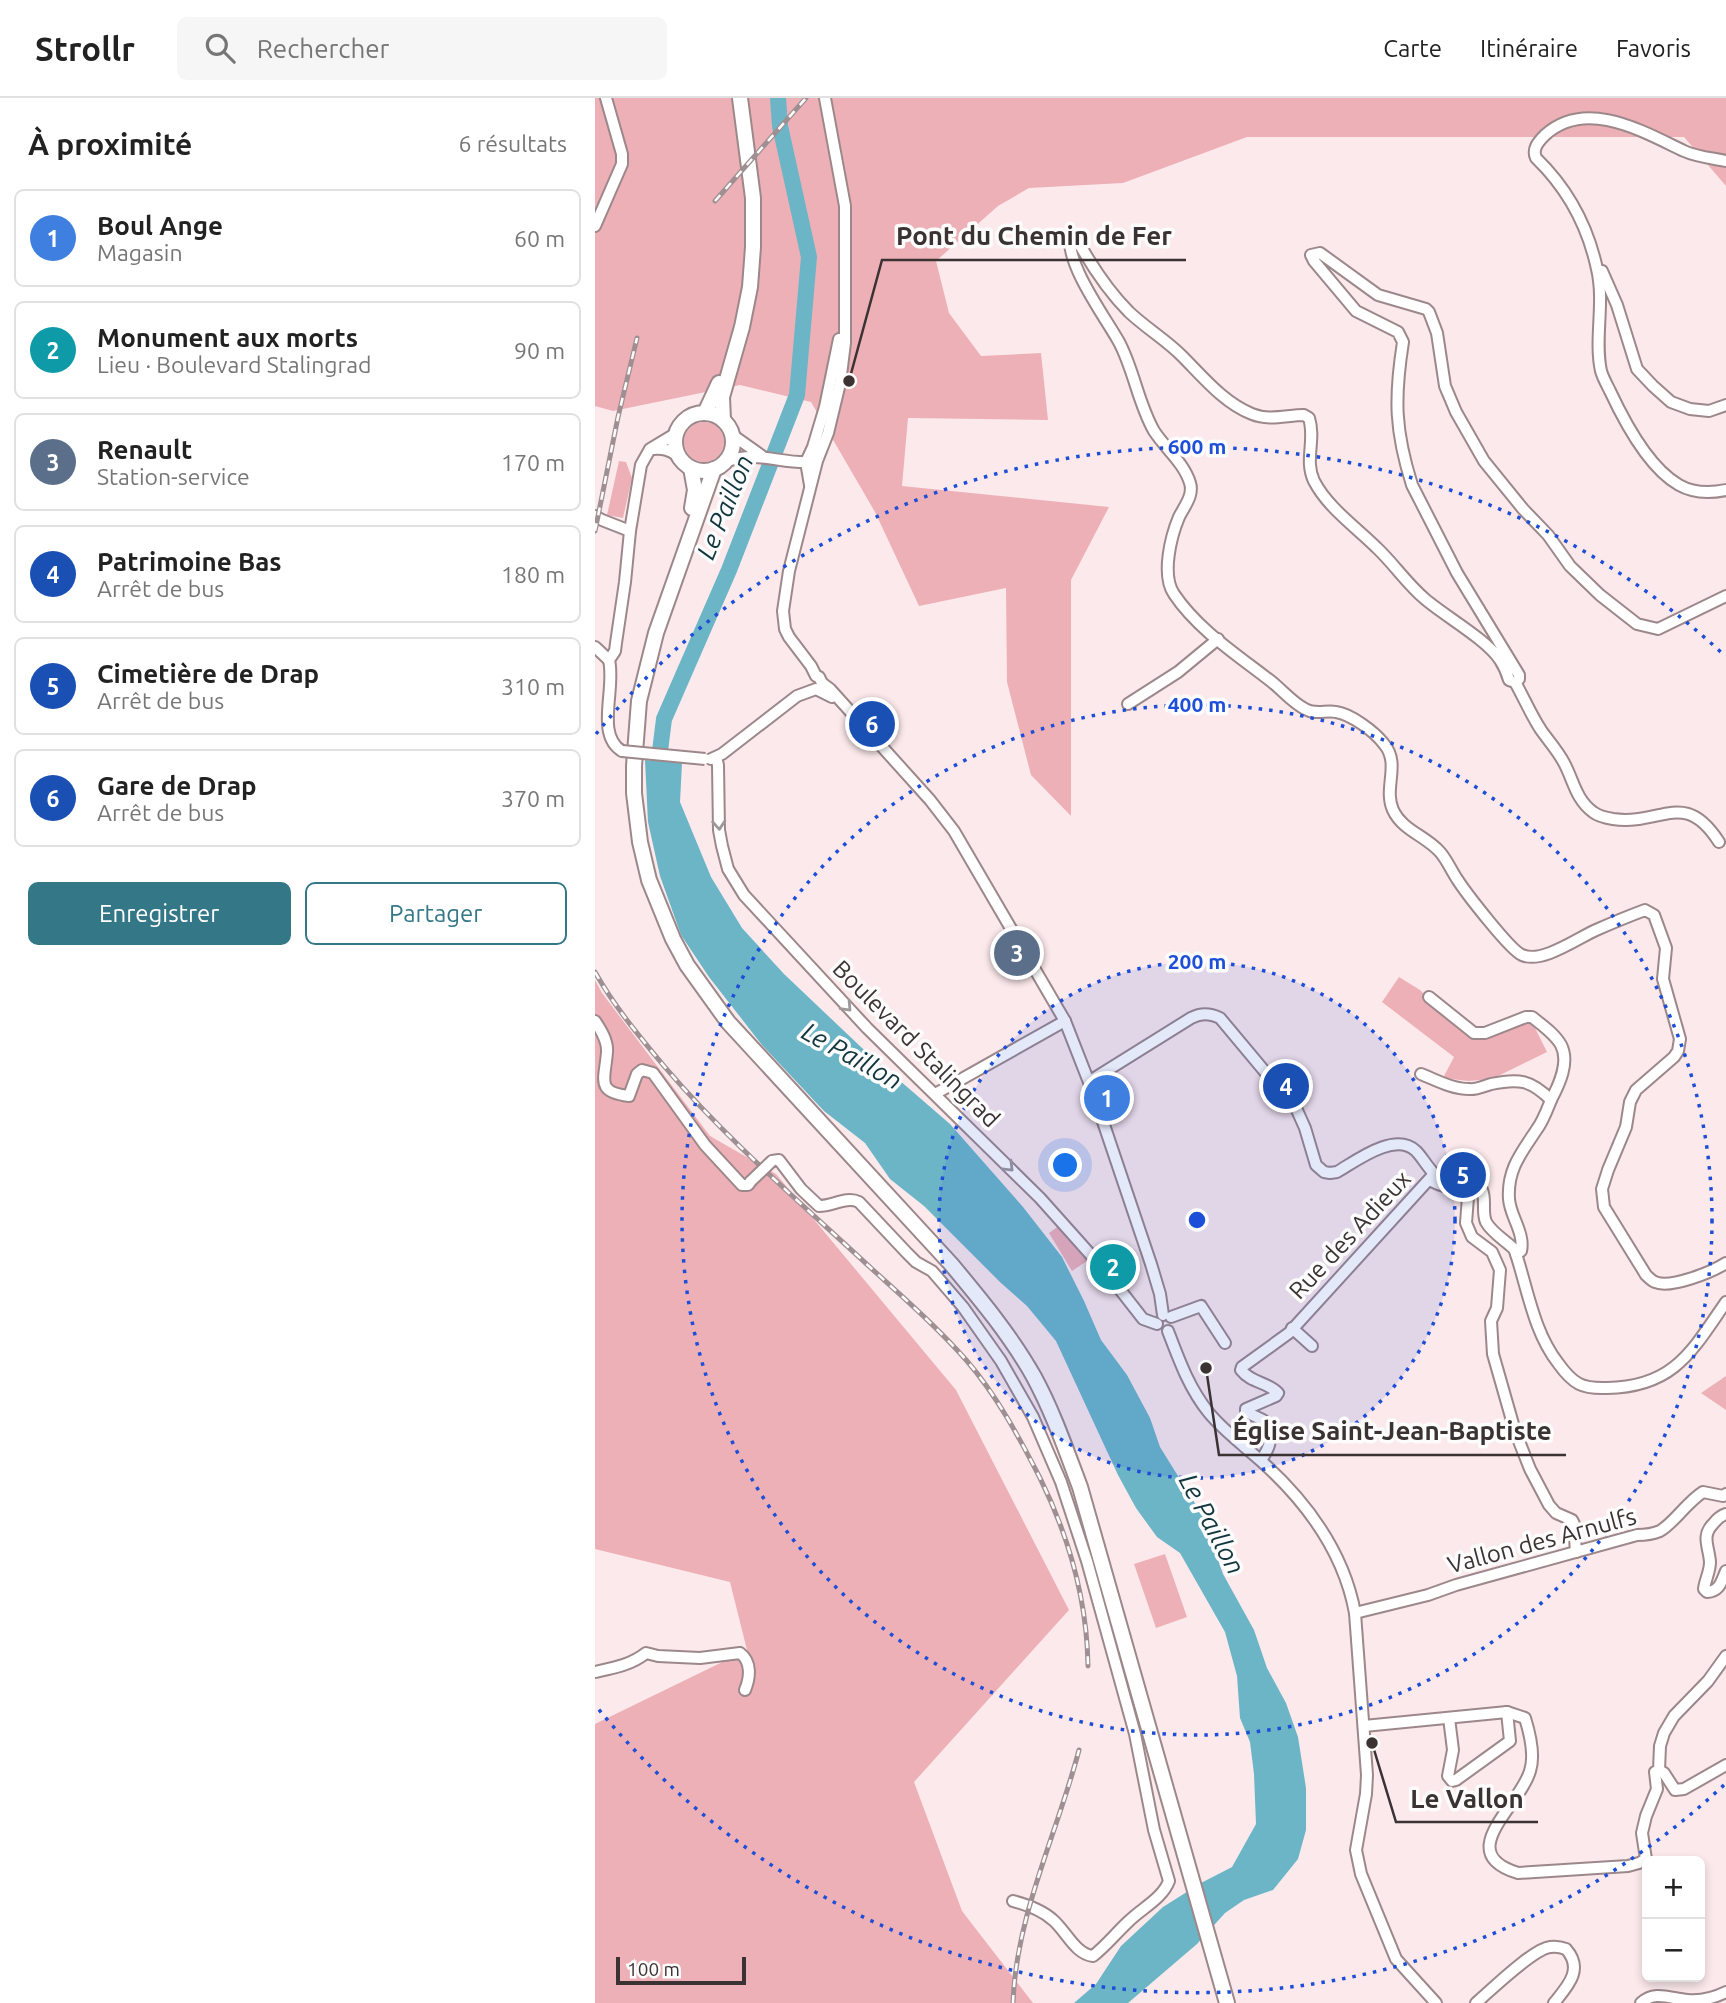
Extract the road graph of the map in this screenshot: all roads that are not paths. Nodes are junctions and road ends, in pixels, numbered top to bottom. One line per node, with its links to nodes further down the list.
1 (606, 98): 6 (street)
2 (734, 98): 10 (main road)
3 (740, 98): 11 (main road)
4 (825, 98): 8 (street)
5 (1726, 161): 7 (street)
6 (595, 226)
7 (1598, 271): 9 (street); 22 (street)
8 (845, 312): 12 (street); 19 (street)
9 (1726, 405)
10 (705, 413): 11 (main road); 13 (main road)
11 (723, 420): 14 (main road)
12 (820, 427): 18 (street); 19 (street)
13 (675, 434): 15 (street); 16 (main road)
14 (734, 436): 17 (street); 20 (main road)
15 (650, 449): 16 (street); 24 (street)
16 (677, 455): 21 (main road)
17 (762, 456): 18 (street); 20 (street)
18 (790, 462): 19 (street)
19 (811, 462): 30 (street)
20 (724, 463): 21 (main road); 34 (main road)
21 (691, 468): 34 (main road)
22 (1726, 490)
23 (595, 516): 24 (street)
24 (630, 531): 28 (street)
25 (1726, 596): 29 (street)
26 (1218, 639): 29 (street); 31 (street); 44 (street)
27 (595, 647): 28 (street)
28 (609, 660): 32 (street, bridge)
29 (1515, 682): 33 (street)
30 (814, 683): 32 (street); 37 (street)
31 (1128, 704)
32 (710, 758): 40 (street, Boulevard Stalingrad, one-way to 40)
33 (1719, 842)
34 (645, 878): 66 (main road)
35 (1429, 997): 41 (street)
36 (595, 1021): 64 (street, bridge)
37 (1065, 1021): 39 (street); 40 (street)
38 (1421, 1074): 41 (street)
39 (1090, 1082): 42 (street); 46 (street)
40 (935, 1094): 46 (street, Boulevard Stalingrad, one-way to 46)
41 (1551, 1100): 43 (street)
42 (1432, 1177): 43 (street); 47 (street, Rue des Adieux); 53 (street)
43 (1517, 1254): 45 (street)
44 (1726, 1264)
45 (1726, 1302)
46 (1164, 1319): 48 (street); 50 (street, Boulevard Stalingrad)
47 (1294, 1326): 49 (street); 50 (street, Rue des Adieux)
48 (1225, 1343)
49 (1312, 1346)
50 (1261, 1460): 55 (street)
51 (1726, 1494): 53 (street, Vallon des Arnulfs)
52 (1726, 1514): 54 (street)
53 (1576, 1552): 55 (street, Vallon des Arnulfs)
54 (1726, 1571)
55 (1355, 1614): 61 (street)
56 (1726, 1656): 63 (street)
57 (595, 1672): 58 (street)
58 (745, 1690)
59 (1507, 1712): 60 (street); 60 (street); 63 (street)
60 (1449, 1718): 61 (street)
61 (1364, 1726): 67 (street)
62 (1726, 1765): 63 (street)
63 (1659, 1770)
64 (1013, 1902)
65 (1726, 1992): 70 (street)
66 (1224, 2003)
67 (1436, 2003)
68 (1476, 2003): 69 (street)
69 (1554, 2003)
70 (1640, 2003)

